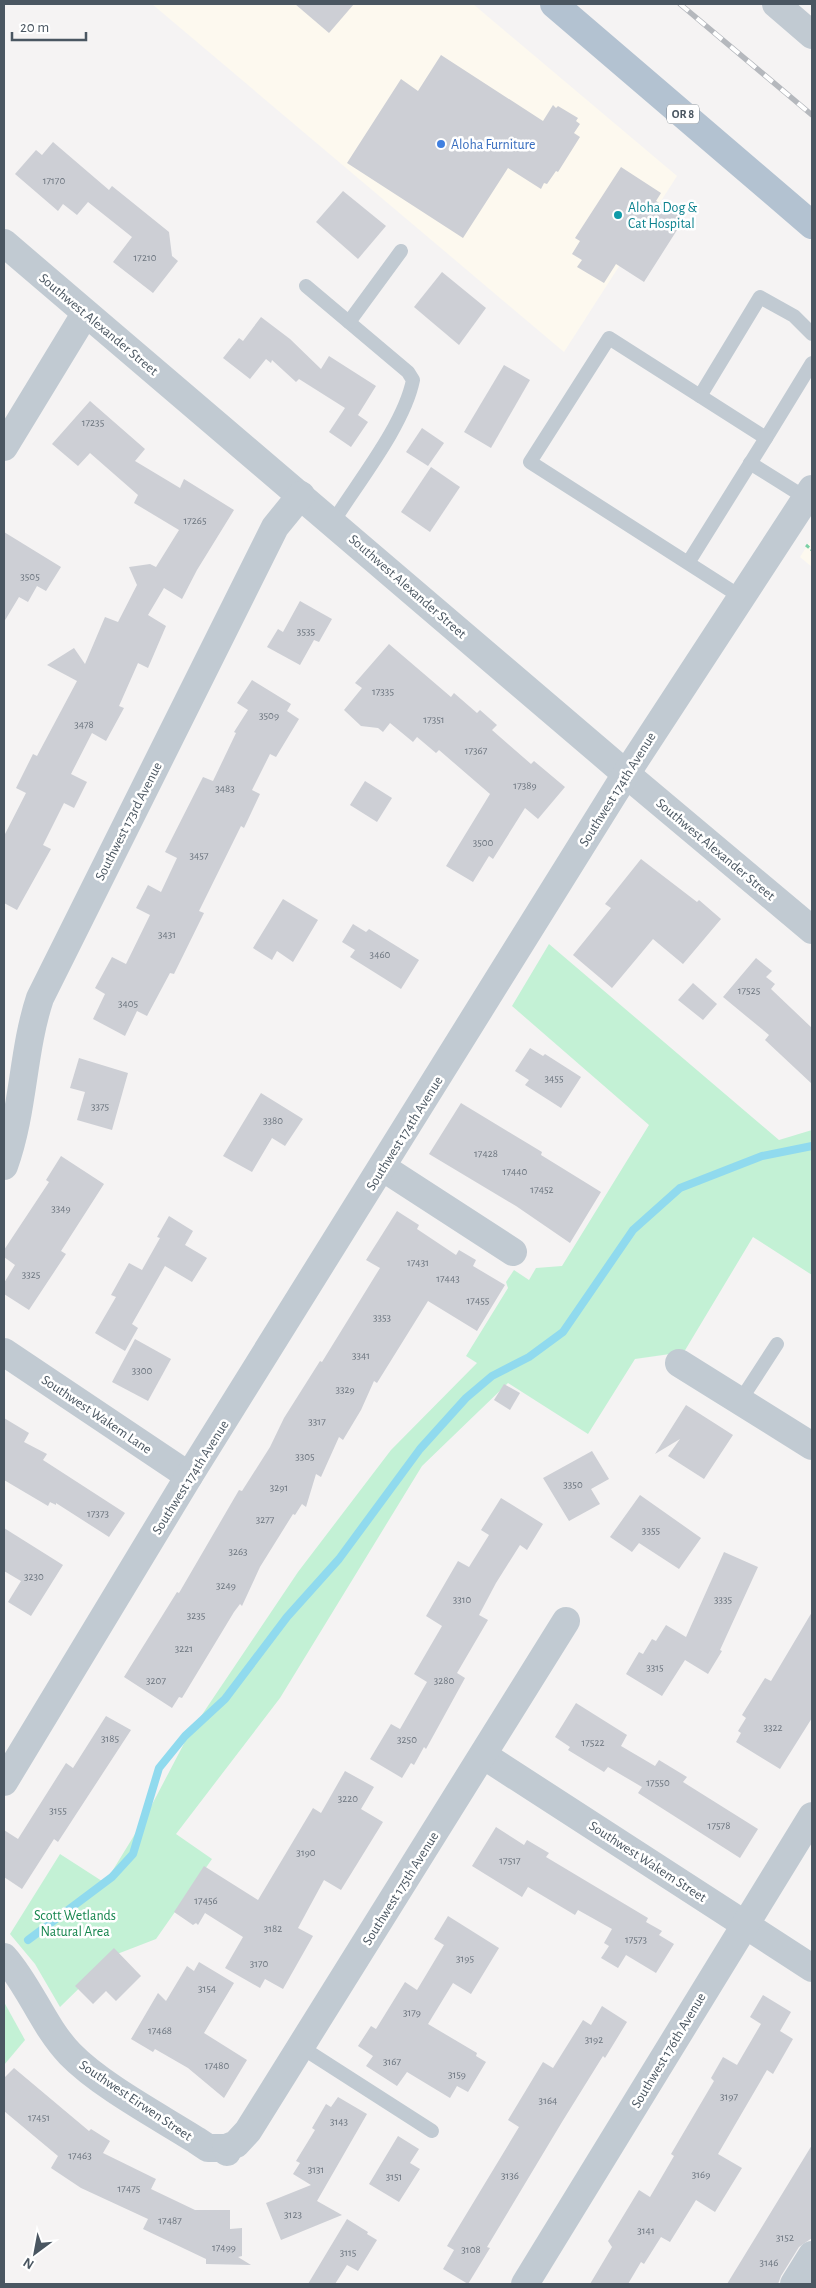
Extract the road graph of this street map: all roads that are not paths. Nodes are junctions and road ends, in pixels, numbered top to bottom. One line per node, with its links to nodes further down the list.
1 (554, 4): 4 (main road, OR 8)
2 (776, 4): 3 (street)
3 (811, 32)
4 (812, 225)
5 (4, 243): 8 (street, Southwest Alexander Street)
6 (401, 251): 9 (lane)
7 (306, 286): 9 (lane)
8 (85, 314): 14 (street); 17 (street, Southwest Alexander Street)
9 (349, 322): 18 (lane)
10 (812, 334): 12 (lane)
11 (812, 363): 13 (lane)
12 (700, 396): 13 (lane); 19 (lane)
13 (766, 438): 15 (lane)
14 (4, 448)
15 (750, 463): 16 (lane); 19 (lane)
16 (809, 494): 20 (street, Southwest 174th Avenue)
17 (301, 495): 18 (street, Southwest Alexander Street); 23 (street, Southwest 173rd Avenue)
18 (333, 522): 21 (street, Southwest Alexander Street)
19 (688, 563): 20 (lane)
20 (741, 597): 21 (street, Southwest 174th Avenue)
21 (626, 774): 22 (street, Southwest Alexander Street); 24 (street, Southwest 174th Avenue)
22 (812, 930)
23 (4, 1166)
24 (382, 1167): 25 (street); 31 (street, Southwest 174th Avenue)
25 (513, 1252)
26 (777, 1344): 29 (lane)
27 (4, 1352): 31 (street, Southwest Wakem Lane)
28 (679, 1363): 29 (street)
29 (740, 1401): 30 (street)
30 (812, 1446)
31 (189, 1476): 34 (street, Southwest 174th Avenue)
32 (566, 1621): 33 (street, Southwest 175th Avenue)
33 (483, 1754): 36 (street, Southwest Wakem Street); 39 (street, Southwest 175th Avenue)
34 (4, 1782)
35 (812, 1816): 36 (street, Southwest 176th Avenue)
36 (745, 1924): 38 (street, Southwest Wakem Street); 42 (street, Southwest 176th Avenue)
37 (4, 1957): 41 (street, Southwest Eirwen Street)
38 (812, 1968)
39 (301, 2047): 40 (lane); 41 (street, Southwest 175th Avenue)
40 (432, 2131)
41 (227, 2150)
42 (524, 2284)

